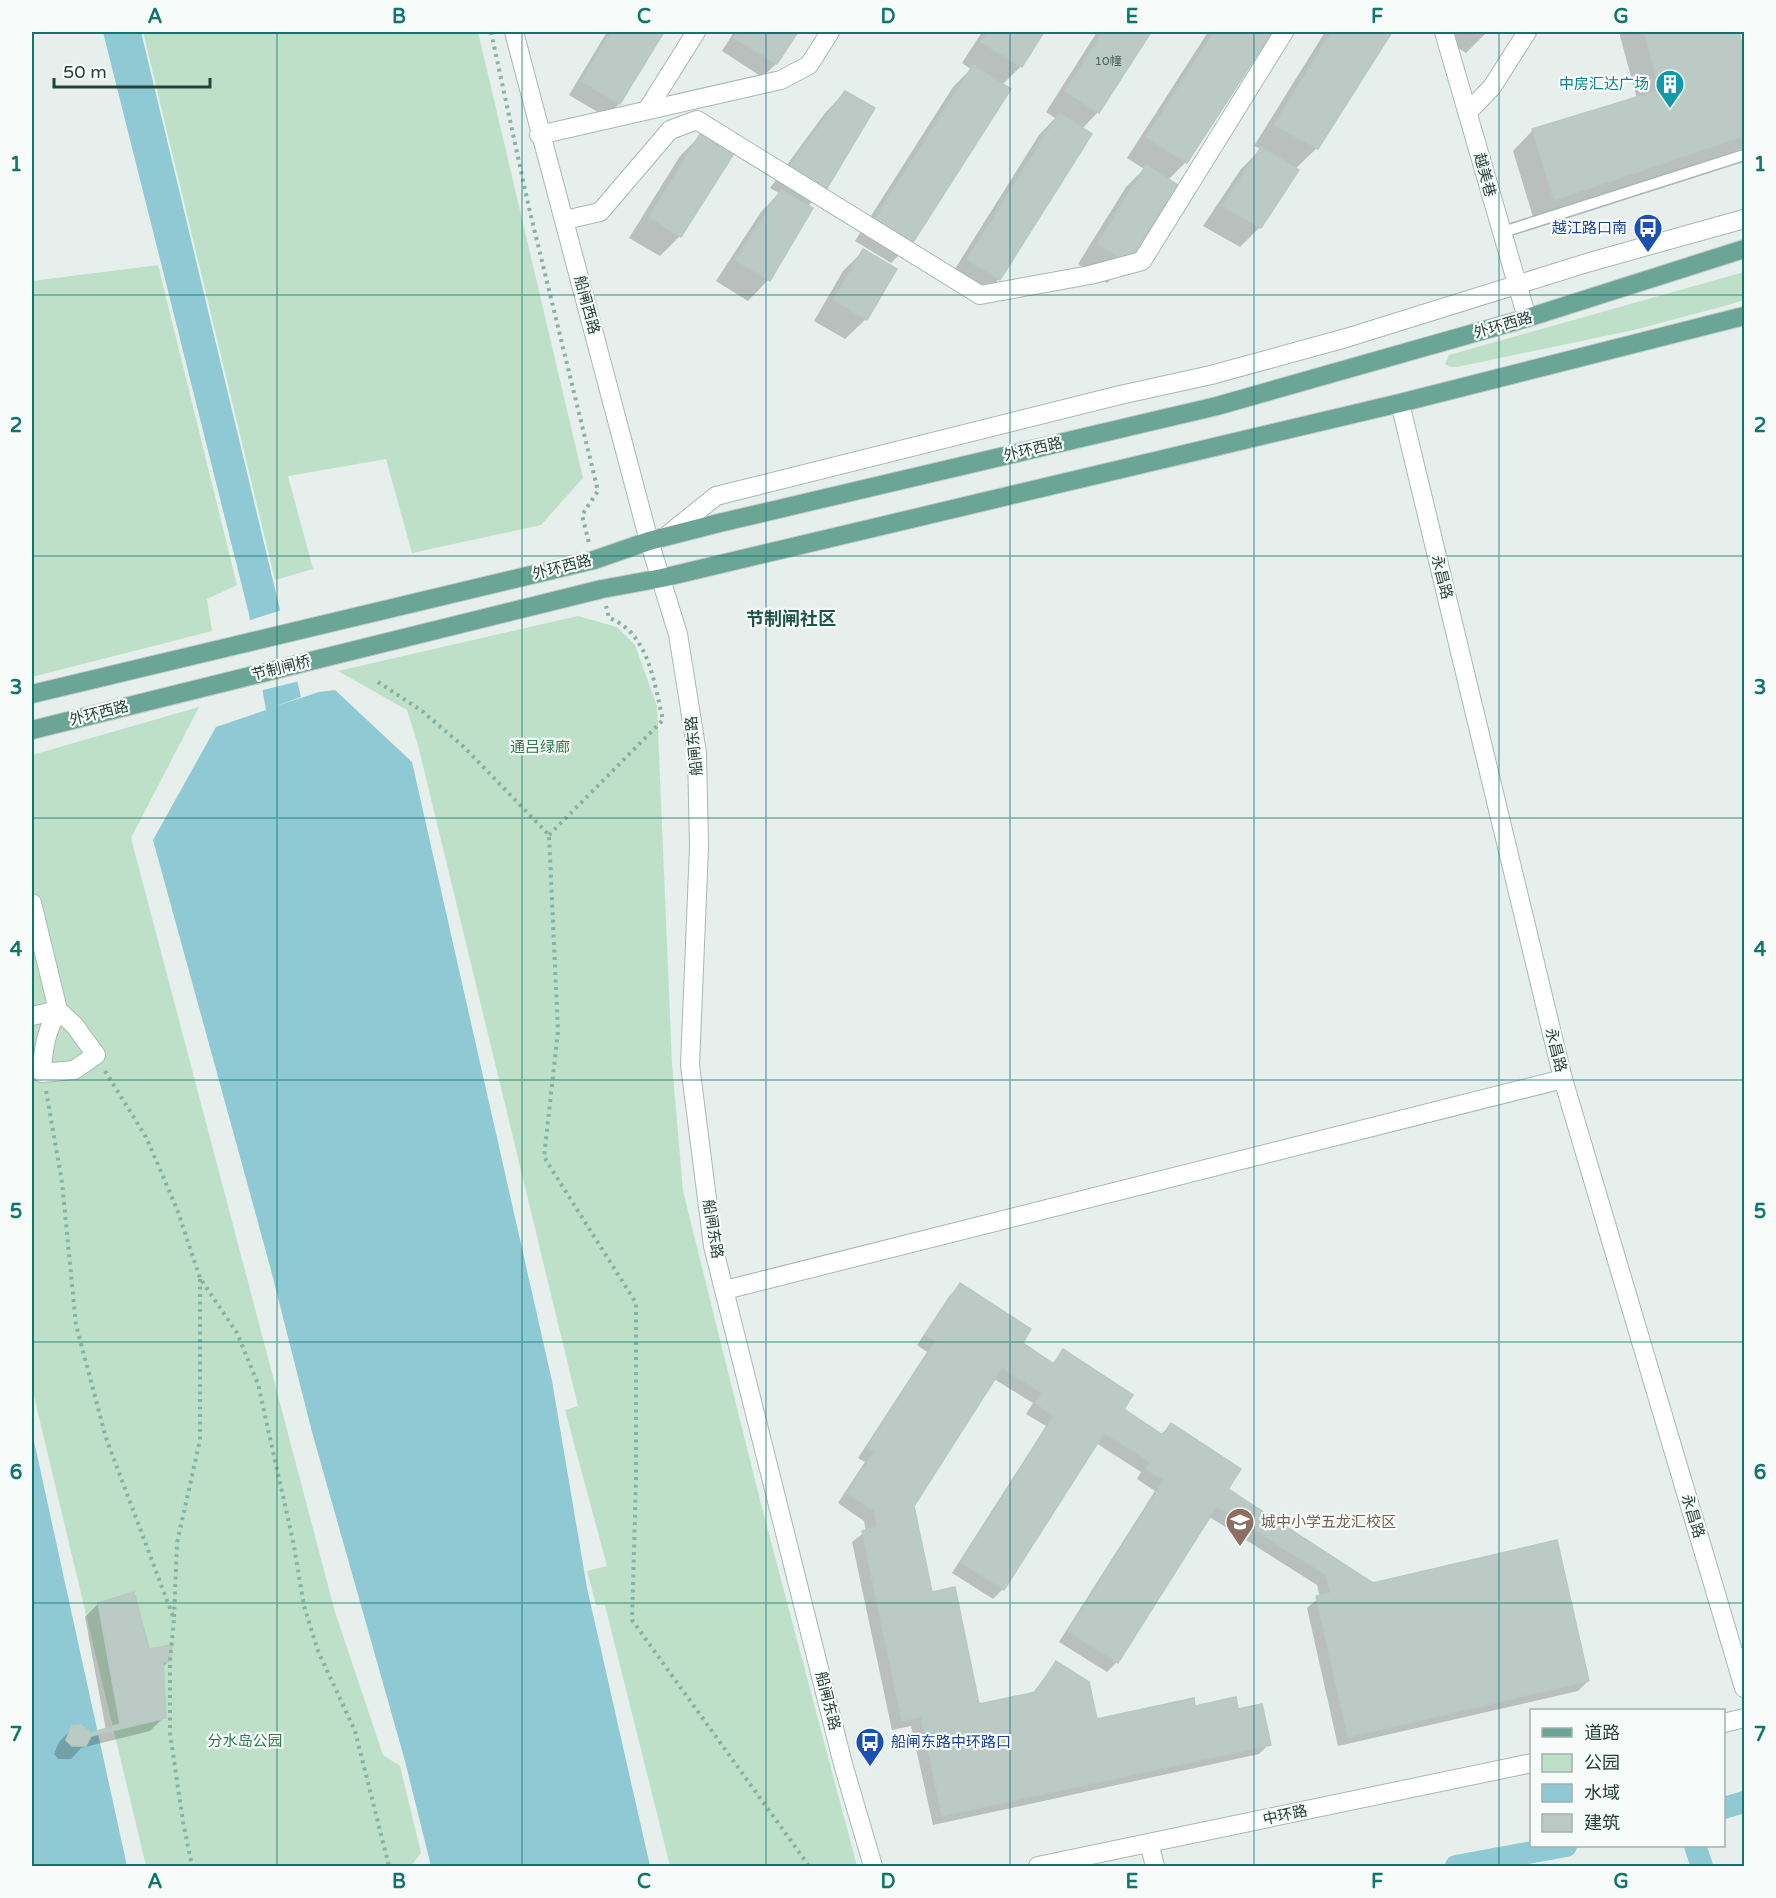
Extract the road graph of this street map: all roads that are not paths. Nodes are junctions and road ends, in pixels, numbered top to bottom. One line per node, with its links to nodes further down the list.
1 (514, 32): 9 (street, 船闸西路)
2 (696, 32): 7 (street)
3 (830, 32): 7 (street)
4 (1284, 32): 12 (street)
5 (1444, 32): 8 (street, 越美巷)
6 (1527, 32): 8 (street)
7 (647, 110): 9 (street)
8 (1468, 112): 13 (street, 越美巷)
9 (539, 135): 12 (street, 船闸西路)
10 (1744, 155): 13 (lane)
11 (1744, 219): 15 (street)
12 (565, 220): 19 (street, 船闸西路)
13 (1500, 233): 15 (street, 越美巷)
14 (1744, 249): 17 (main road, 外环西路)
15 (1517, 285): 17 (street, 越美巷); 19 (street)
16 (1744, 316): 18 (main road, 外环西路)
17 (1527, 318): 19 (main road, 外环西路)
18 (1400, 403): 20 (main road, 外环西路); 28 (street, 永昌路)
19 (657, 539): 20 (street, 船闸西路); 23 (main road, 外环西路)
20 (662, 578): 21 (main road, 外环西路); 29 (street, 船闸东路)
21 (325, 657): 22 (main road, 节制闸桥)
22 (237, 680): 24 (main road, 外环西路)
23 (32, 694)
24 (32, 730)
25 (32, 903): 26 (street)
26 (58, 1010): 26 (street); 27 (street)
27 (32, 1016)
28 (1563, 1079): 29 (street); 30 (street, 永昌路)
29 (725, 1290): 35 (street, 船闸东路)
30 (1744, 1688)
31 (1744, 1718): 32 (street)
32 (1725, 1723)
33 (1530, 1763): 34 (street, 中环路)
34 (1149, 1843): 36 (street, 中环路); 37 (street)
35 (873, 1866)
36 (1038, 1866)
37 (1155, 1866)

